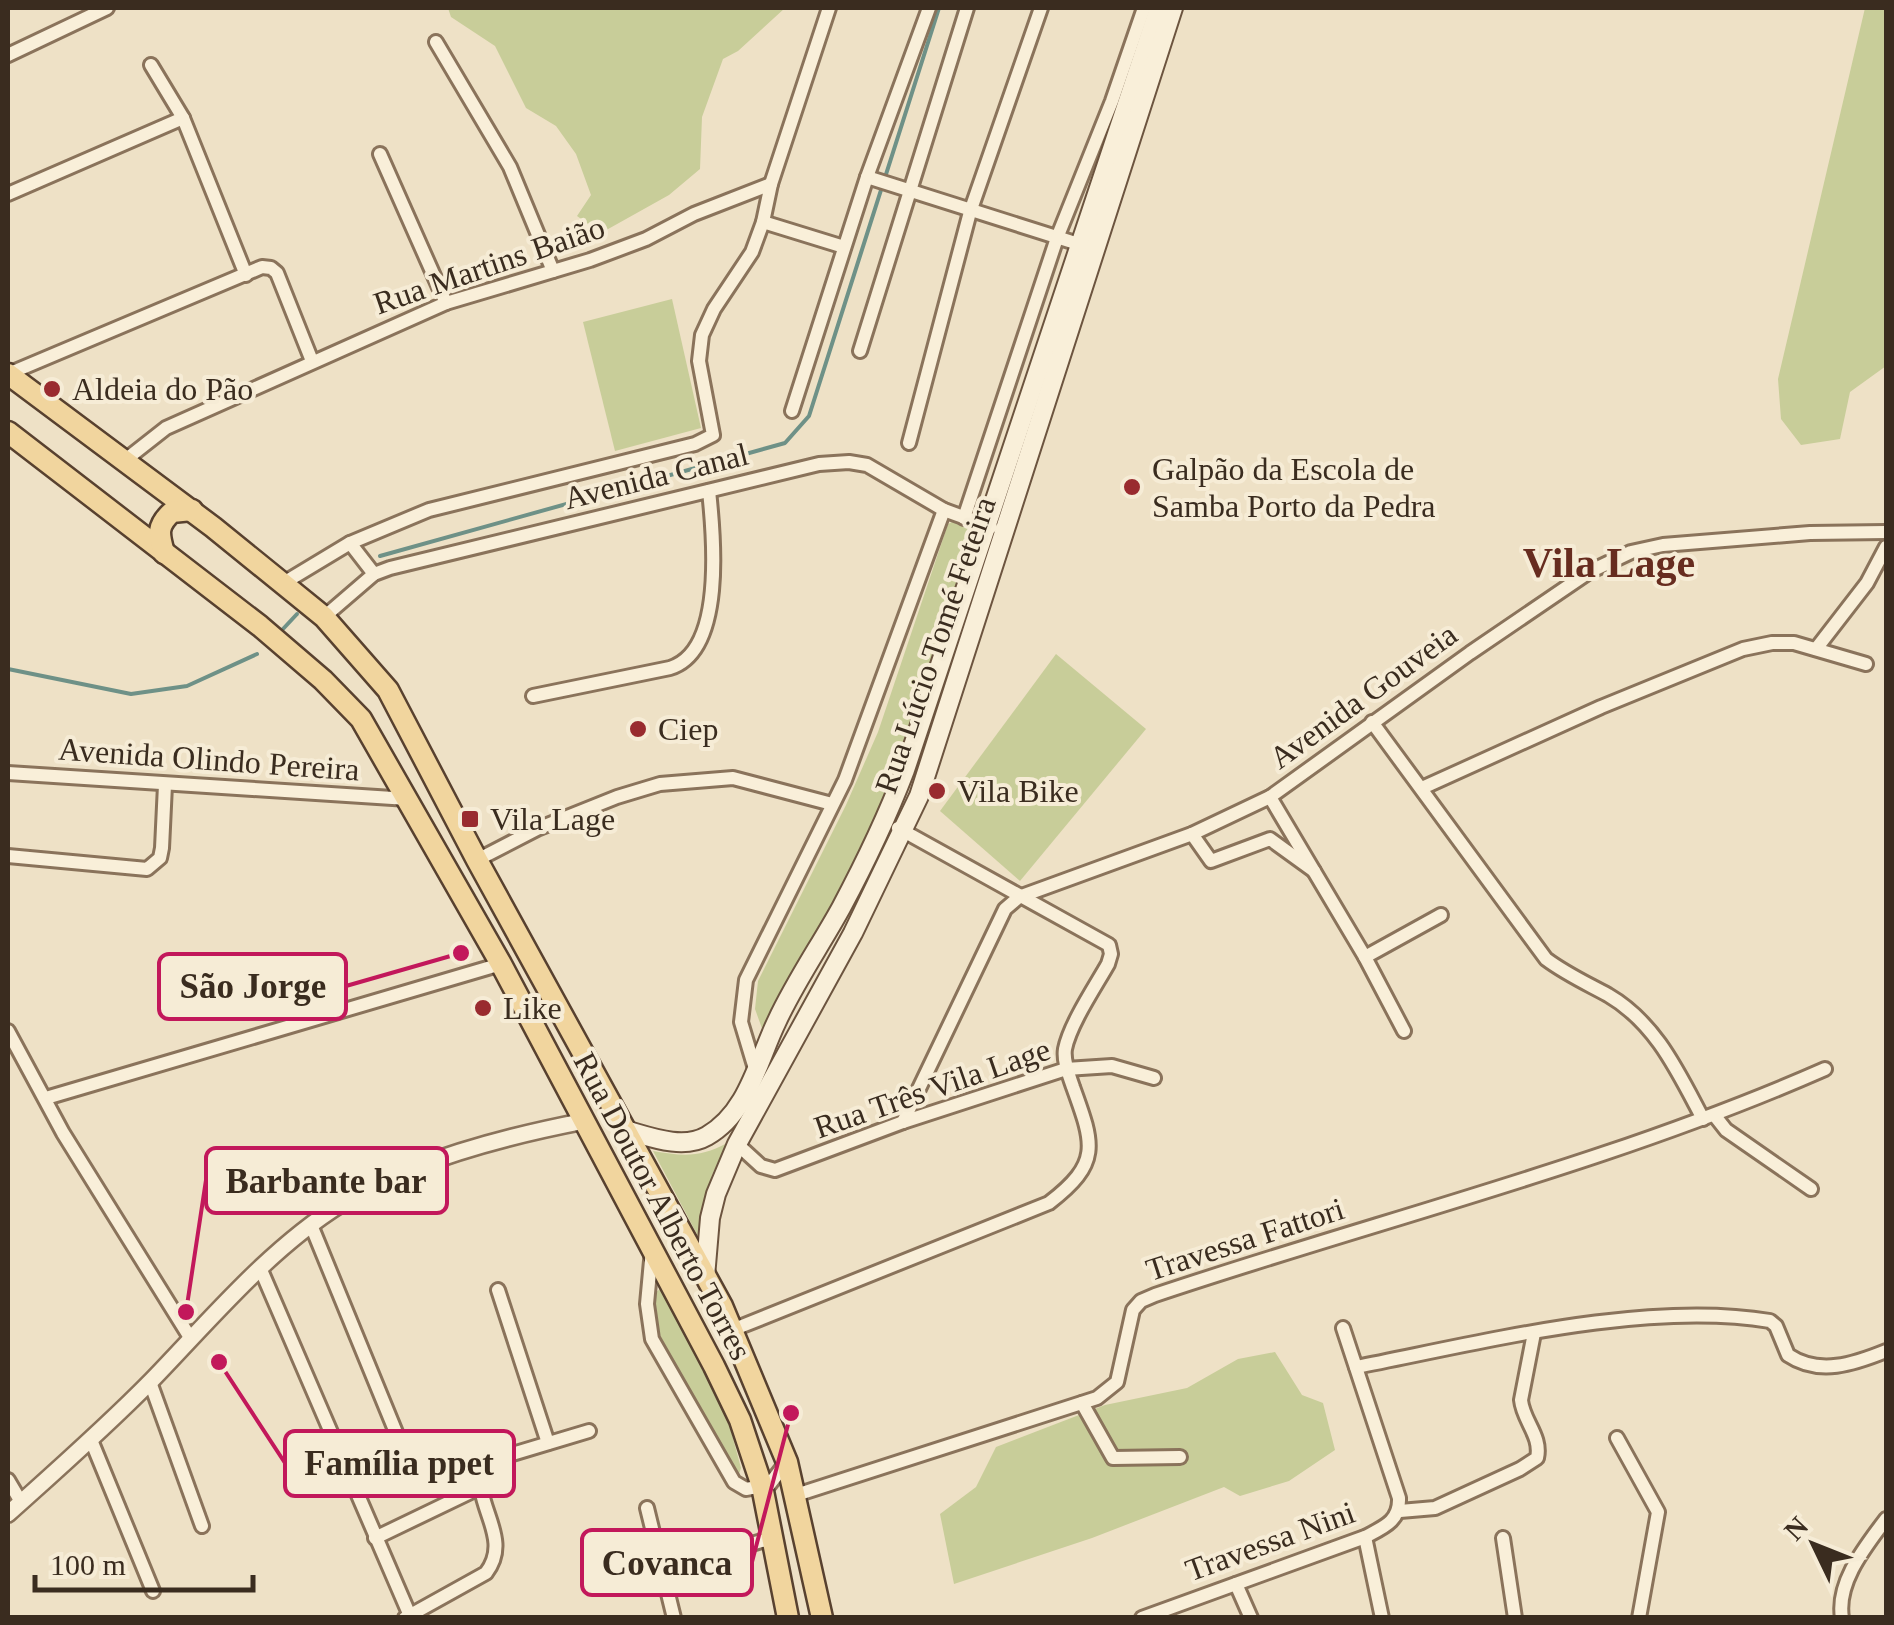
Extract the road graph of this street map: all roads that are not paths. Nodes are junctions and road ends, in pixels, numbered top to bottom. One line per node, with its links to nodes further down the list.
1 (107, 8): 10 (street)
2 (829, 8): 15 (street)
3 (930, 8): 14 (street)
4 (967, 8): 16 (street)
5 (1040, 8): 18 (street)
6 (1144, 8): 20 (street)
7 (1159, 8): 22 (main road, Rua Lúcio Tomé Feteira)
8 (1173, 8): 22 (main road, Rua Lúcio Tomé Feteira)
9 (436, 42): 23 (street)
10 (8, 55)
11 (151, 66): 12 (street)
12 (183, 118): 17 (street); 24 (street)
13 (380, 154): 25 (street)
14 (866, 177): 16 (street); 21 (street)
15 (771, 184): 19 (street); 23 (street, Rua Martins Baião)
16 (904, 191): 18 (street); 26 (street)
17 (8, 194)
18 (970, 212): 20 (street); 31 (street)
19 (763, 222): 21 (street); 40 (street, Avenida Canal)
20 (1057, 238): 22 (street); 36 (street)
21 (844, 247): 29 (street)
22 (1088, 247): 37 (main road, Rua Lúcio Tomé Feteira); 38 (main road, Rua Lúcio Tomé Feteira)
23 (553, 271): 25 (street, Rua Martins Baião)
24 (246, 275): 27 (street); 28 (street)
25 (446, 303): 27 (street, Rua Martins Baião)
26 (860, 351)
27 (312, 361): 32 (street, Rua Martins Baião)
28 (8, 374): 32 (main road)
29 (792, 410)
30 (8, 432): 42 (main road, Rua Doutor Alberto Torres)
31 (908, 444)
32 (124, 461): 34 (main road)
33 (709, 491): 35 (street, Avenida Canal); 43 (street, Avenida Canal); 48 (street)
34 (192, 510): 42 (main road); 44 (main road)
35 (944, 510): 36 (street, Avenida Canal); 55 (street)
36 (964, 518): 37 (street, Avenida Canal)
37 (986, 525): 38 (street, Avenida Canal); 56 (main road, Rua Lúcio Tomé Feteira)
38 (1006, 532): 57 (main road, Rua Lúcio Tomé Feteira)
39 (1886, 532): 49 (street, Avenida Gouveia)
40 (350, 543): 43 (street); 44 (street, Avenida Canal)
41 (1886, 547): 46 (street)
42 (164, 553): 54 (main road, Rua Doutor Alberto Torres)
43 (374, 574): 45 (street, Avenida Canal)
44 (282, 584): 45 (main road)
45 (324, 618): 60 (main road)
46 (1816, 649): 47 (street); 52 (street)
47 (1866, 664)
48 (533, 696)
49 (1372, 722): 52 (street); 53 (street, Avenida Gouveia)
50 (8, 773): 51 (street, Avenida Olindo Pereira)
51 (165, 785): 54 (street, Avenida Olindo Pereira); 59 (street)
52 (1422, 788): 73 (street)
53 (1270, 797): 58 (street, Avenida Gouveia); 61 (street)
54 (408, 799): 65 (main road, Rua Doutor Alberto Torres)
55 (832, 804): 60 (street); 70 (street)
56 (885, 821): 57 (street); 70 (main road, Rua Lúcio Tomé Feteira)
57 (902, 830): 62 (street); 77 (main road, Rua Lúcio Tomé Feteira)
58 (1192, 834): 61 (street); 62 (street, Avenida Gouveia)
59 (8, 856)
60 (477, 860): 76 (main road)
61 (1316, 871): 64 (street)
62 (1019, 897): 68 (street); 75 (street)
63 (1441, 916): 64 (street)
64 (1365, 957): 67 (street)
65 (502, 964): 72 (street); 74 (main road, Rua Doutor Alberto Torres)
66 (8, 1031): 72 (street)
67 (1404, 1032)
68 (1066, 1069): 71 (street, Rua Três Vila Lage); 75 (street, Rua Três Vila Lage); 85 (street)
69 (1824, 1069): 73 (street, Travessa Fattori)
70 (756, 1072): 76 (main road, Rua Lúcio Tomé Feteira)
71 (1154, 1078)
72 (46, 1098): 87 (street)
73 (1709, 1118): 78 (street); 91 (street, Travessa Fattori)
74 (585, 1121): 79 (street); 80 (main road, Rua Doutor Alberto Torres)
75 (903, 1122): 77 (street, Rua Três Vila Lage)
76 (625, 1130): 82 (main road)
77 (737, 1144): 82 (main road, Rua Lúcio Tomé Feteira)
78 (1810, 1189)
79 (311, 1225): 81 (street); 96 (street)
80 (652, 1248): 100 (main road, Rua Doutor Alberto Torres); 100 (street)
81 (261, 1270): 87 (street); 110 (street)
82 (705, 1277): 85 (main road)
83 (498, 1290): 95 (street)
84 (1343, 1328): 89 (street, Travessa Nini)
85 (732, 1330): 98 (main road)
86 (1534, 1333): 88 (street); 89 (street); 105 (street)
87 (191, 1340): 90 (street)
88 (1886, 1350)
89 (1356, 1367): 105 (street, Travessa Nini)
90 (150, 1382): 94 (street); 108 (street)
91 (1082, 1403): 97 (street); 102 (street, Travessa Fattori)
92 (589, 1431): 95 (street)
93 (1617, 1438): 125 (street)
94 (92, 1440): 103 (street); 116 (street)
95 (548, 1443): 101 (street)
96 (404, 1452)
97 (1180, 1457)
98 (787, 1462): 100 (street); 102 (main road)
99 (8, 1480): 103 (street)
100 (762, 1486): 111 (main road, Rua Doutor Alberto Torres)
101 (481, 1487): 110 (street); 117 (street)
102 (796, 1495): 120 (main road)
103 (21, 1502): 106 (street)
104 (646, 1508): 113 (street)
105 (1400, 1510): 109 (street, Travessa Nini)
106 (8, 1514)
107 (1886, 1519): 126 (street)
108 (202, 1526)
109 (1366, 1537): 115 (street, Travessa Nini); 123 (street)
110 (374, 1538): 117 (street)
111 (772, 1538): 113 (street); 119 (main road, Rua Doutor Alberto Torres)
112 (1503, 1538): 124 (street)
113 (663, 1571): 114 (street); 118 (street)
114 (628, 1580)
115 (1236, 1584): 121 (street, Travessa Nini); 122 (street)
116 (152, 1591)
117 (409, 1617)
118 (674, 1618)
119 (788, 1618)
120 (822, 1618)
121 (1142, 1618)
122 (1250, 1618)
123 (1382, 1618)
124 (1515, 1618)
125 (1639, 1618)
126 (1842, 1618)

